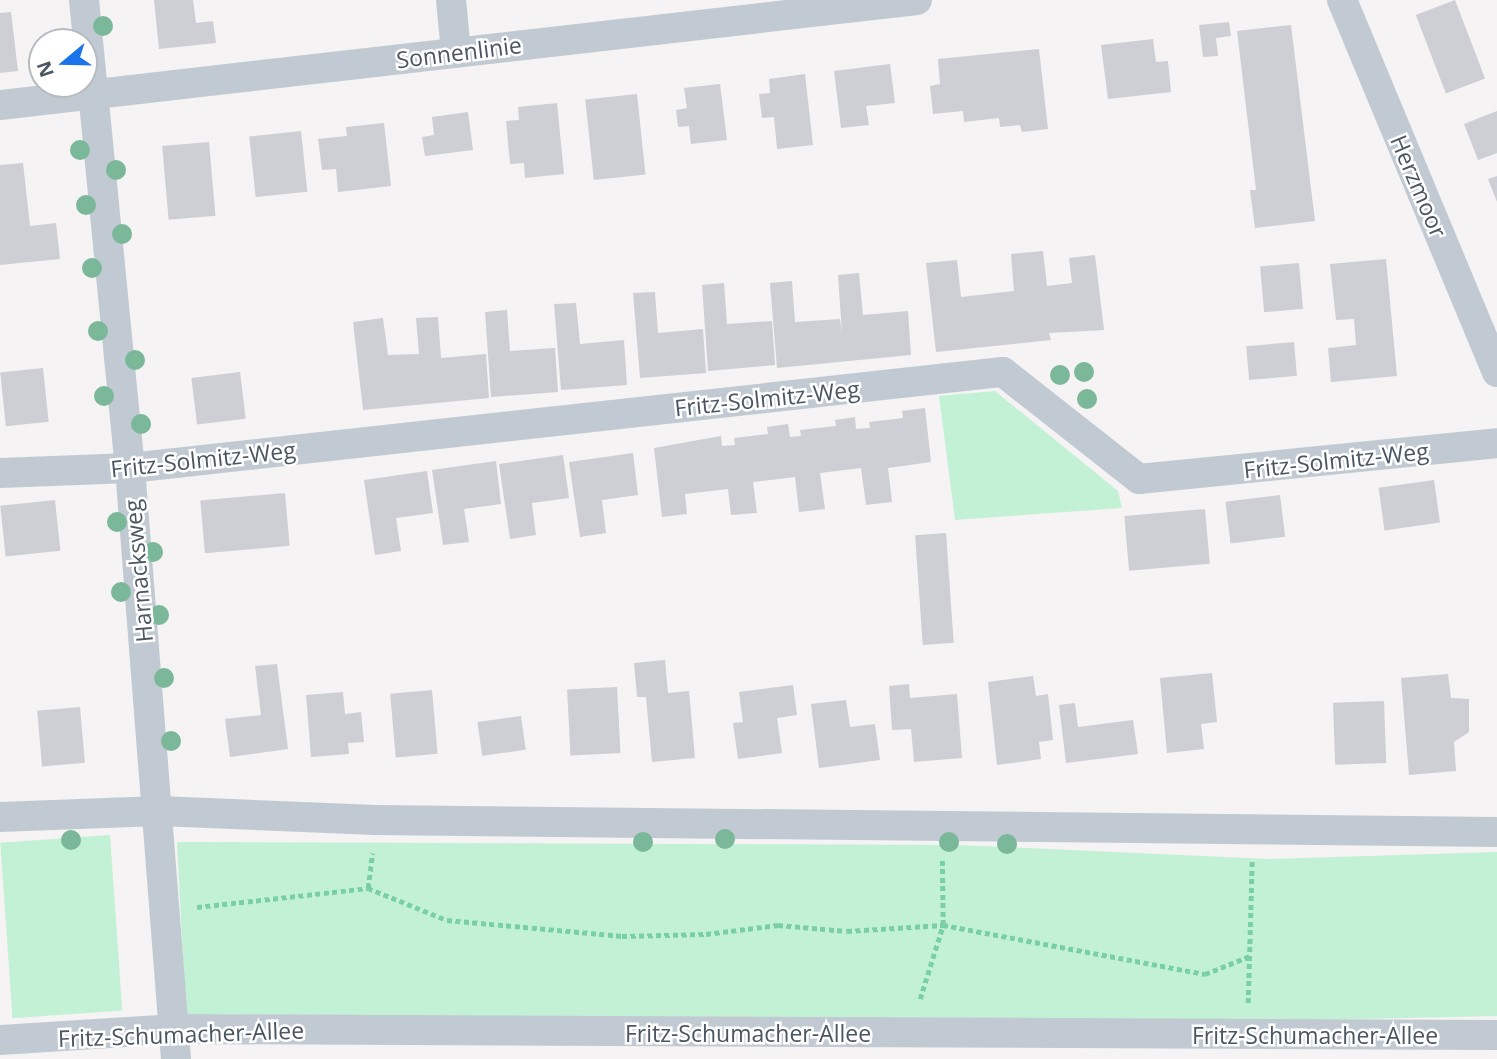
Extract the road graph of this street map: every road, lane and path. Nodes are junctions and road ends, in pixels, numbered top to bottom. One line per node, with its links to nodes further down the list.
1 (84, 0): 5 (street, Harnacksweg)
2 (451, 0): 6 (street)
3 (917, 0): 6 (street, Sonnenlinie)
4 (1342, 0): 11 (street, Herzmoor)
5 (87, 28)
6 (456, 52): 7 (street, Sonnenlinie)
7 (98, 95)
8 (72, 98): 10 (street, Sonnenlinie)
9 (93, 98): 13 (street, Harnacksweg)
10 (0, 105)
11 (1497, 372)
12 (1497, 443): 13 (street, Fritz-Solmitz-Weg)
13 (130, 468): 14 (street, Fritz-Solmitz-Weg); 15 (street, Harnacksweg)
14 (0, 473)
15 (159, 811): 16 (street); 17 (street); 20 (street, Harnacksweg)
16 (0, 817)
17 (942, 828): 18 (street); 21 (path)
18 (1253, 832): 19 (street); 22 (path)
19 (1497, 832)
20 (165, 910): 21 (path); 23 (street, Harnacksweg)
21 (943, 925): 22 (path); 24 (path)
22 (1250, 956): 25 (path)
23 (173, 1029): 24 (street, Fritz-Schumacher-Allee); 27 (street, Fritz-Schumacher-Allee); 29 (street, Harnacksweg)
24 (909, 1034): 25 (street, Fritz-Schumacher-Allee)
25 (1247, 1035): 28 (street, Fritz-Schumacher-Allee)
26 (1497, 1035): 28 (street, Fritz-Schumacher-Allee)
27 (0, 1040)
28 (1382, 1047)
29 (176, 1059)

